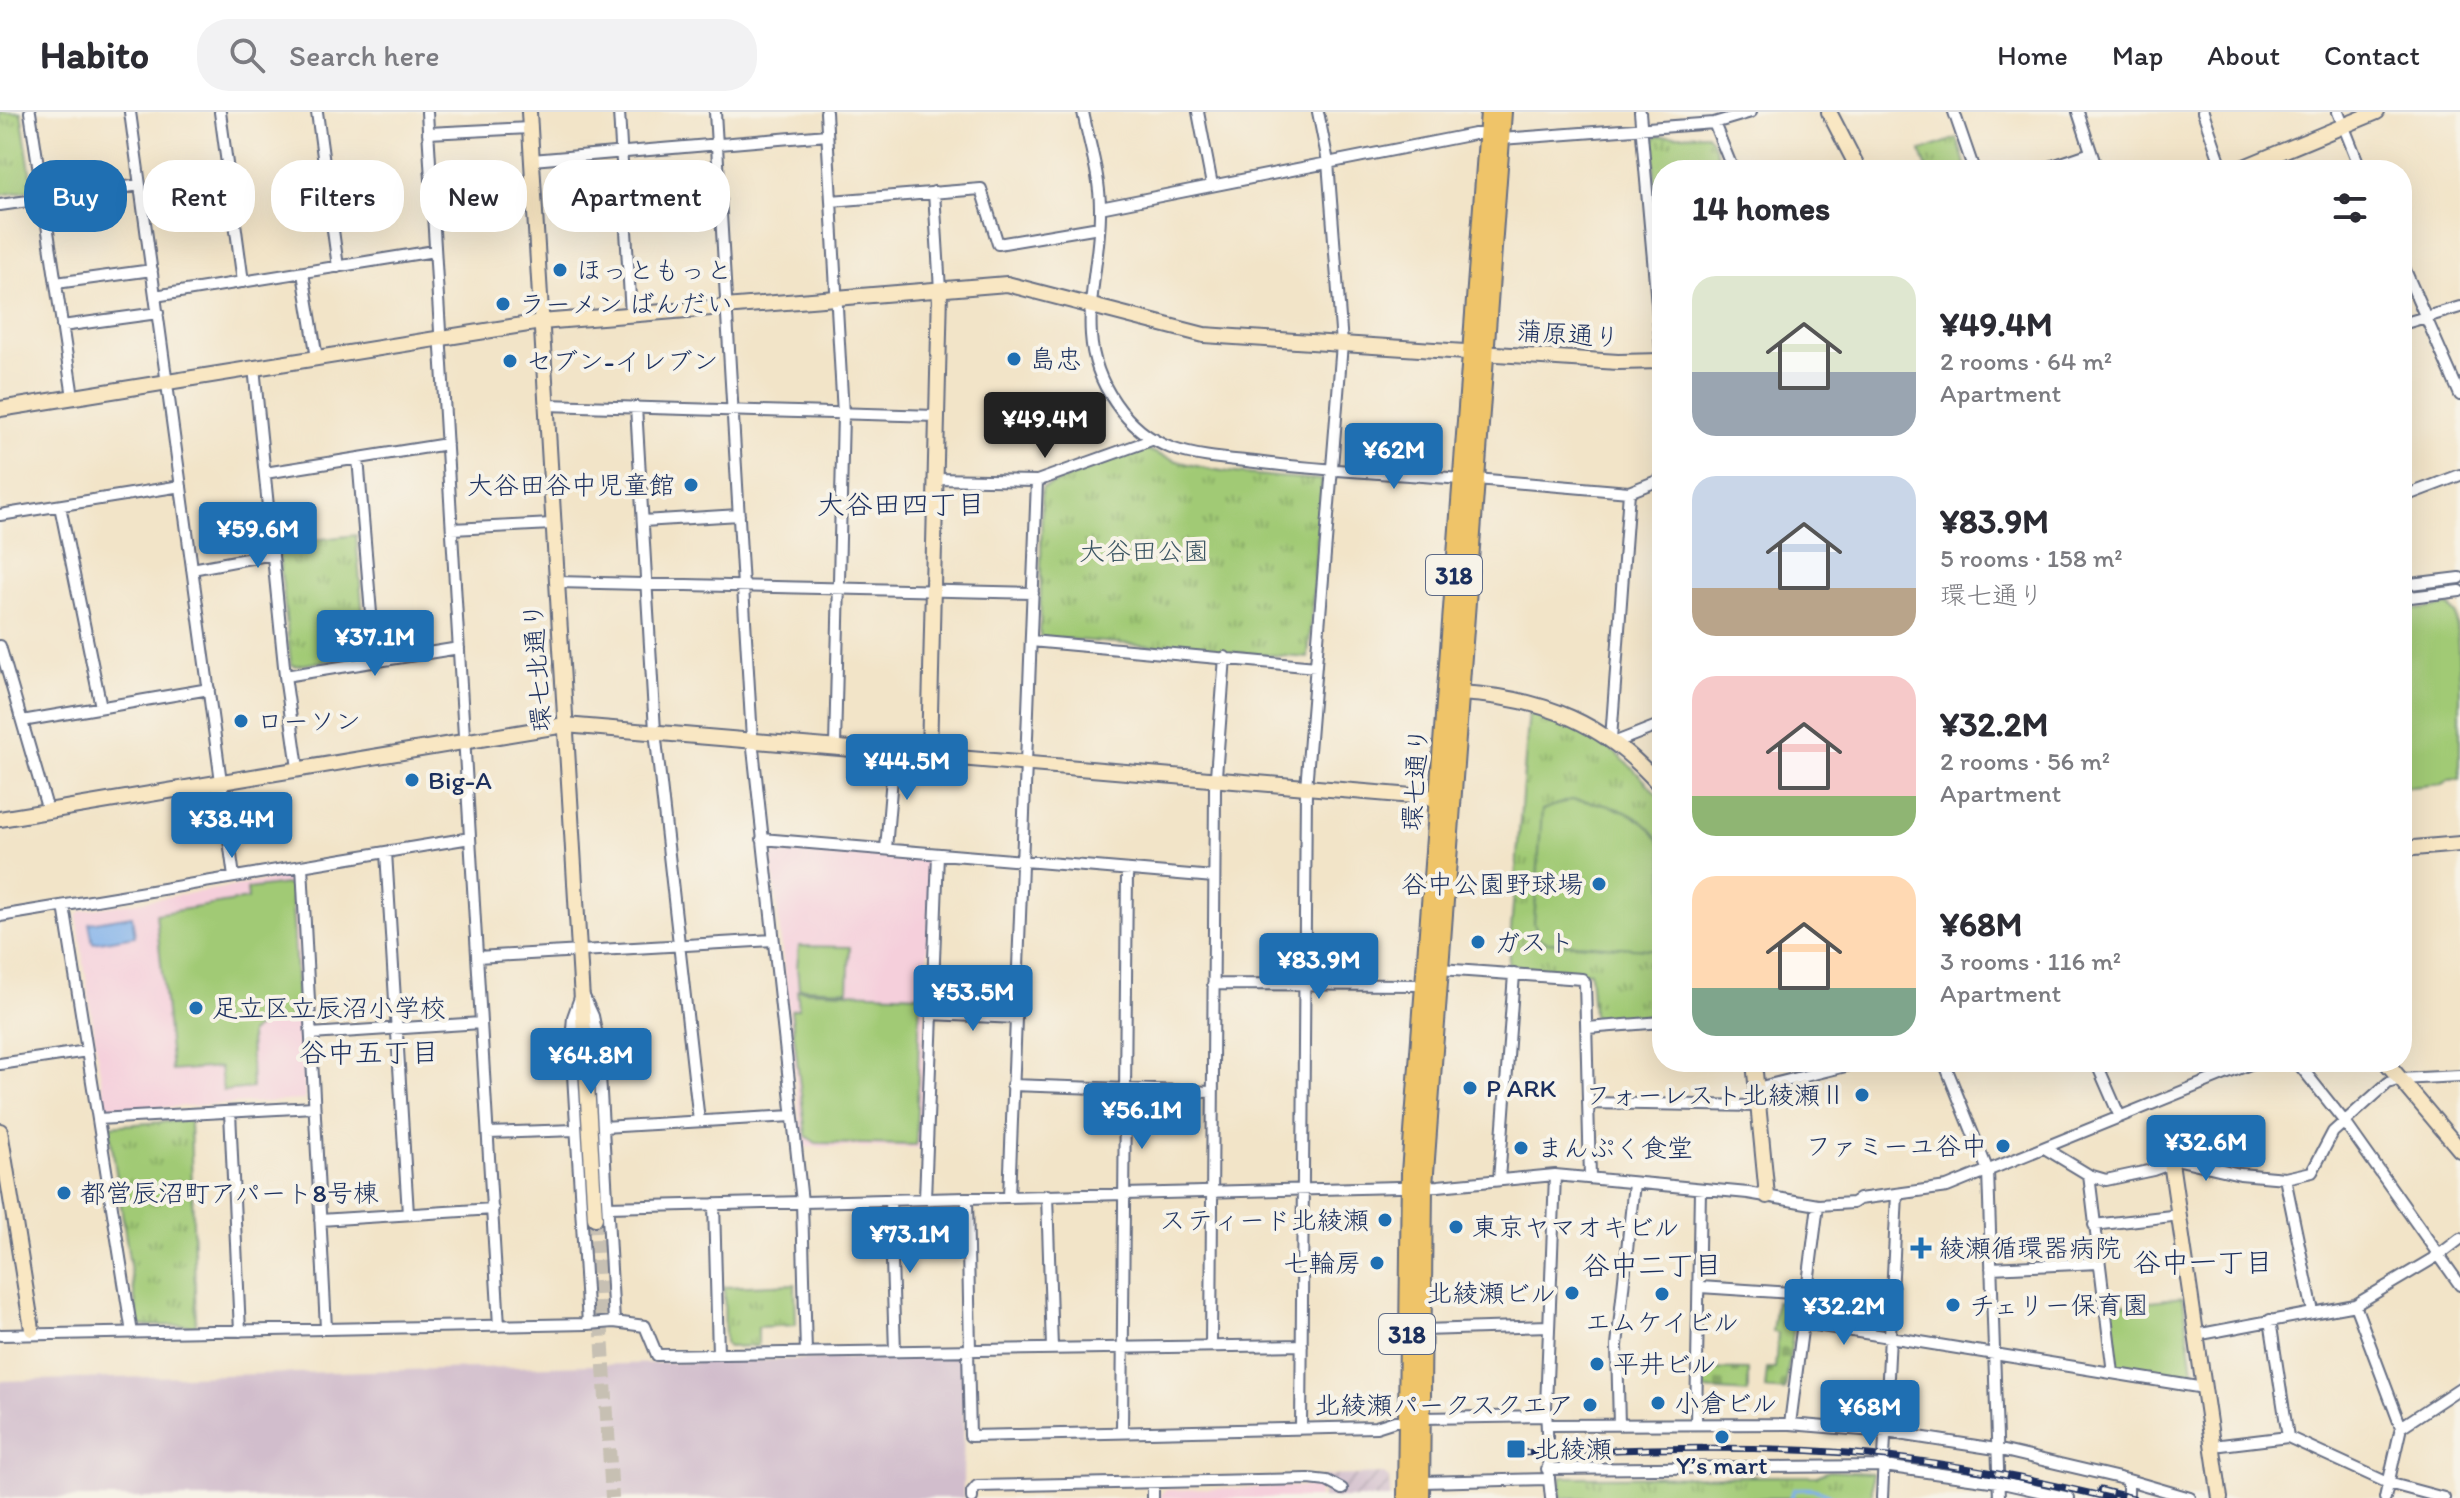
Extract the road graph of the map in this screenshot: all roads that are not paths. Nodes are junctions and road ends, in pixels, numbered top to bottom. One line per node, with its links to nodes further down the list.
1 (30, 112): 32 (street)
2 (130, 112): 43 (street)
3 (220, 112): 58 (street)
4 (317, 112): 55 (street)
5 (427, 112): 26 (street)
6 (529, 112): 24 (street, 環七北通り)
7 (619, 112): 30 (street)
8 (715, 112): 29 (street)
9 (826, 112): 27 (street)
10 (1083, 112): 50 (street)
11 (1198, 112): 44 (street)
12 (1318, 112): 42 (street)
13 (1489, 112): 28 (main road, 環七通り / 318)
14 (1503, 112): 28 (main road, 環七通り / 318)
15 (1640, 112): 25 (street)
16 (1751, 112): 23 (street)
17 (1829, 112): 35 (street)
18 (1954, 112): 36 (street)
19 (2078, 112): 31 (street)
20 (2203, 112): 39 (street)
21 (2377, 112): 22 (street)
22 (2340, 119): 40 (street); 41 (street)
23 (1714, 123): 25 (street); 34 (street)
24 (530, 128): 26 (street); 33 (street, 環七北通り)
25 (1642, 128): 28 (street); 53 (street)
26 (428, 133): 54 (street)
27 (827, 135): 29 (street); 47 (street)
28 (1494, 136): 42 (street); 75 (main road, 環七通り / 318)
29 (717, 145): 30 (street); 65 (street)
30 (621, 152): 33 (street); 68 (street)
31 (2091, 153): 37 (street); 38 (street)
32 (37, 160)
33 (532, 160): 70 (street, 環七北通り)
34 (1729, 160)
35 (1854, 160)
36 (1971, 160)
37 (2070, 160)
38 (2093, 160)
39 (2220, 160)
40 (2257, 160)
41 (2357, 160)
42 (1328, 162): 44 (street); 74 (street)
43 (140, 185): 45 (street); 56 (street)
44 (1212, 185): 50 (street)
45 (127, 187)
46 (934, 192): 47 (street); 51 (street); 61 (street)
47 (831, 201): 63 (street)
48 (24, 202): 49 (street)
49 (0, 205)
50 (1100, 208): 51 (street)
51 (1099, 227): 64 (street)
52 (48, 232): 59 (street)
53 (1652, 244)
54 (434, 251): 55 (street); 73 (street)
55 (338, 267): 57 (street)
56 (152, 270): 59 (street); 62 (street)
57 (303, 273): 58 (street); 76 (street)
58 (243, 282): 62 (street)
59 (56, 283): 72 (street)
60 (2412, 286): 69 (street)
61 (940, 290): 63 (street, 蒲原通り); 64 (street, 蒲原通り); 87 (street)
62 (155, 296): 67 (street)
63 (836, 298): 65 (street, 蒲原通り); 86 (street)
64 (1092, 306): 74 (street, 蒲原通り); 88 (street)
65 (727, 307): 68 (street, 蒲原通り); 85 (street)
66 (2460, 307): 69 (street)
67 (158, 313): 72 (street); 79 (street)
68 (631, 315): 70 (street, 蒲原通り)
69 (2426, 318): 71 (street); 80 (street)
70 (541, 322): 73 (street, 蒲原通り); 82 (street, 環七北通り)
71 (2412, 322)
72 (62, 326): 81 (street)
73 (440, 338): 76 (street, 蒲原通り); 89 (street)
74 (1342, 344): 75 (street, 蒲原通り); 91 (street)
75 (1478, 352): 77 (street, 蒲原通り); 95 (main road, 環七通り / 318)
76 (317, 358): 78 (street, 蒲原通り)
77 (1652, 361)
78 (254, 367): 79 (street, 蒲原通り); 92 (street)
79 (168, 382): 81 (street, 蒲原通り); 98 (street)
80 (2460, 395)
81 (73, 397): 84 (street, 蒲原通り)
82 (545, 405): 83 (street); 105 (street, 環七北通り)
83 (636, 407): 85 (street); 104 (street)
84 (0, 409)
85 (733, 410): 86 (street); 103 (street)
86 (843, 414): 87 (street); 114 (street)
87 (937, 416): 94 (street)
88 (1154, 439): 91 (street); 96 (street)
89 (447, 444): 90 (street); 106 (street)
90 (358, 458): 92 (street); 123 (street)
91 (1330, 470): 95 (street); 124 (street)
92 (265, 473): 107 (street)
93 (2460, 475): 100 (street)
94 (935, 479): 96 (street); 115 (street)
95 (1468, 479): 99 (street); 127 (main road, 環七通り / 318); 145 (main road, 環七通り / 318)
96 (1037, 481): 117 (street)
97 (1652, 483): 99 (street)
98 (181, 486): 101 (street); 108 (street)
99 (1629, 492): 134 (street)
100 (2412, 493)
101 (60, 506): 102 (street); 128 (street)
102 (0, 515)
103 (739, 515): 104 (street); 113 (street)
104 (643, 521): 111 (street)
105 (552, 524): 106 (street); 110 (street, 環七北通り)
106 (452, 529): 121 (street)
107 (273, 554): 108 (street); 125 (street)
108 (192, 569): 126 (street)
109 (2460, 578): 112 (street)
110 (556, 582): 111 (street); 130 (street, 環七北通り)
111 (647, 584): 113 (street); 132 (street)
112 (2412, 584)
113 (743, 587): 114 (street); 133 (street)
114 (838, 589): 115 (street); 136 (street)
115 (932, 591): 117 (street); 138 (street)
116 (2460, 591): 118 (street)
117 (1033, 593): 119 (street)
118 (2412, 597)
119 (1031, 641): 122 (street); 139 (street)
120 (0, 646): 129 (street)
121 (459, 648): 123 (street); 135 (street)
122 (1225, 657): 124 (street); 142 (street)
123 (375, 661): 125 (street)
124 (1316, 667): 144 (street)
125 (285, 676): 140 (street)
126 (209, 689): 128 (street); 143 (street)
127 (1459, 693): 134 (street); 145 (main road, 環七通り / 318)
128 (101, 707): 129 (street)
129 (22, 721): 146 (street)
130 (565, 725): 132 (street); 135 (street); 164 (street, 環七北通り)
131 (1652, 727): 134 (street)
132 (655, 731): 133 (street); 163 (street)
133 (752, 739): 136 (street); 149 (street)
134 (1614, 740): 141 (street)
135 (464, 741): 140 (street); 148 (street)
136 (835, 747): 137 (street)
137 (894, 753): 138 (street); 152 (street)
138 (929, 756): 139 (street)
139 (1025, 763): 142 (street); 155 (street)
140 (298, 768): 143 (street)
141 (1652, 777)
142 (1216, 780): 144 (street); 159 (street)
143 (221, 781): 146 (street); 158 (street)
144 (1306, 788): 145 (street); 169 (street)
145 (1445, 799): 166 (main road, 環七通り / 318); 170 (main road, 環七通り / 318)
146 (48, 811): 147 (street)
147 (0, 819)
148 (470, 838): 153 (street); 165 (street)
149 (762, 839): 152 (street); 162 (street)
150 (2460, 844): 151 (street)
151 (2412, 848)
152 (886, 849): 154 (street)
153 (386, 852): 156 (street); 177 (street)
154 (938, 854): 155 (street); 172 (street)
155 (1022, 861): 157 (street); 173 (street)
156 (302, 866): 158 (street); 178 (street)
157 (1127, 870): 159 (street); 192 (street)
158 (234, 877): 160 (street)
159 (1214, 877): 168 (street)
160 (64, 906): 161 (street); 179 (street)
161 (0, 916)
162 (773, 940): 163 (street); 198 (street)
163 (679, 946): 164 (street); 201 (street)
164 (580, 949): 165 (street); 171 (street, 環七北通り)
165 (477, 957): 174 (street)
166 (1440, 969): 167 (street); 217 (main road, 環七通り / 318)
167 (1514, 974): 176 (street); 215 (street)
168 (1213, 984): 169 (street); 193 (street)
169 (1304, 984): 170 (street); 218 (street)
170 (1424, 985): 217 (main road, 環七通り / 318)
171 (582, 992): 203 (street); 204 (street); 236 (street, 環七北通り)
172 (932, 1014): 173 (street); 227 (street)
173 (1016, 1018): 190 (street)
174 (481, 1023): 177 (street); 206 (street)
175 (1652, 1023): 176 (street)
176 (1587, 1028): 194 (street)
177 (397, 1029): 178 (street); 234 (street)
178 (311, 1034): 196 (street)
179 (87, 1051): 180 (street); 200 (street)
180 (0, 1064)
181 (1755, 1072): 191 (street)
182 (1822, 1072): 191 (street)
183 (1948, 1072): 210 (street)
184 (2100, 1072): 199 (street)
185 (2230, 1072): 199 (street)
186 (2305, 1072): 202 (street)
187 (2394, 1072): 189 (street)
188 (2460, 1076): 189 (street)
189 (2400, 1079): 202 (street); 208 (street)
190 (1012, 1085): 192 (street); 225 (street)
191 (1757, 1088): 195 (street)
192 (1125, 1090): 193 (street); 221 (street)
193 (1212, 1092): 220 (street)
194 (1588, 1103): 195 (street); 213 (street)
195 (1758, 1106): 224 (street)
196 (314, 1107): 197 (street); 237 (street)
197 (230, 1112): 200 (street); 256 (street)
198 (792, 1116): 201 (street); 229 (street)
199 (2120, 1117): 207 (street)
200 (98, 1119): 258 (street)
201 (699, 1121): 203 (street)
202 (2344, 1121): 214 (street); 240 (street)
203 (603, 1127): 232 (street)
204 (576, 1130): 206 (street); 251 (street)
205 (0, 1131): 257 (street)
206 (488, 1133): 233 (street)
207 (2046, 1149): 210 (street); 212 (street)
208 (2460, 1150)
209 (2171, 1162): 212 (street); 214 (street); 235 (street)
210 (1988, 1171): 222 (street); 242 (street)
211 (1555, 1175): 213 (street); 215 (street); 253 (street)
212 (2089, 1175): 238 (street)
213 (1590, 1177): 216 (street)
214 (2285, 1178): 247 (street)
215 (1499, 1180): 217 (street)
216 (1634, 1183): 219 (street); 278 (street)
217 (1417, 1186): 218 (street); 255 (main road, 環七通り / 318); 274 (main road, 環七通り / 318)
218 (1303, 1189): 220 (street); 262 (street)
219 (1700, 1189): 224 (street); 244 (street)
220 (1212, 1191): 221 (street); 263 (street)
221 (1124, 1194): 223 (street); 265 (street)
222 (1897, 1194): 231 (street); 261 (street)
223 (1047, 1195): 225 (street); 264 (street)
224 (1767, 1196): 231 (street)
225 (1009, 1197): 226 (street)
226 (967, 1198): 227 (street); 266 (street)
227 (925, 1199): 228 (street)
228 (890, 1200): 229 (street); 267 (street)
229 (802, 1202): 230 (street); 268 (street)
230 (714, 1204): 232 (street); 269 (street)
231 (1818, 1205): 245 (street)
232 (608, 1207): 249 (street)
233 (493, 1209): 234 (street); 252 (street)
234 (408, 1214): 237 (street)
235 (2180, 1215): 238 (street); 260 (street)
236 (595, 1218)
237 (320, 1220): 254 (street)
238 (2094, 1225): 241 (street)
239 (2460, 1239): 240 (street)
240 (2439, 1255): 243 (street); 246 (street)
241 (2099, 1263): 242 (street); 271 (street)
242 (1991, 1268): 270 (street)
243 (2460, 1285)
244 (1700, 1287): 245 (street); 276 (street)
245 (1807, 1294): 250 (street)
246 (2355, 1305): 247 (street); 279 (street)
247 (2313, 1312): 248 (street)
248 (2270, 1320): 260 (street); 283 (street)
249 (614, 1322): 251 (street); 269 (street)
250 (1803, 1323): 261 (street); 277 (street)
251 (588, 1324): 252 (street)
252 (499, 1326): 254 (street)
253 (1549, 1326): 255 (street); 275 (street)
254 (326, 1328): 256 (street)
255 (1423, 1330): 274 (main road, 環七通り / 318)
256 (240, 1331): 258 (street)
257 (32, 1332): 258 (street); 259 (street)
258 (132, 1333)
259 (0, 1335)
260 (2196, 1335): 272 (street)
261 (1891, 1337): 270 (street); 282 (street)
262 (1302, 1345): 263 (street); 280 (street)
263 (1211, 1346): 265 (street)
264 (1052, 1348): 265 (street); 266 (street)
265 (1123, 1349): 281 (street)
266 (969, 1350): 267 (street); 281 (street)
267 (895, 1351): 268 (street)
268 (806, 1353): 269 (street)
269 (718, 1354)
270 (1994, 1355): 271 (street); 285 (street)
271 (2113, 1373): 272 (street)
272 (2204, 1388): 284 (street)
273 (2460, 1388): 279 (street)
274 (1414, 1419): 275 (street); 280 (street); 294 (main road, 環七通り / 318); 298 (main road, 環七通り / 318)
275 (1547, 1421): 278 (street); 287 (street)
276 (1696, 1423): 277 (street); 278 (street)
277 (1790, 1424): 282 (street)
278 (1619, 1425)
279 (2401, 1427): 291 (street)
280 (1301, 1429): 281 (street)
281 (1122, 1432)
282 (1886, 1432): 285 (street); 286 (street)
283 (2288, 1437): 284 (street); 291 (street)
284 (2213, 1446): 305 (street)
285 (1996, 1449): 288 (street); 289 (street)
286 (1884, 1466): 287 (street); 289 (street); 300 (street)
287 (1548, 1474): 294 (street); 299 (street)
288 (2128, 1480): 303 (street); 304 (street)
289 (1998, 1482): 301 (street); 302 (street)
290 (1153, 1483): 292 (street); 293 (street); 297 (street)
291 (2388, 1483): 306 (street); 307 (street)
292 (1066, 1485): 295 (street); 296 (street)
293 (1342, 1489)
294 (1422, 1490)
295 (972, 1498)
296 (1066, 1498)
297 (1153, 1498)
298 (1406, 1498)
299 (1551, 1498)
300 (1882, 1498)
301 (1999, 1498)
302 (2069, 1498)
303 (2128, 1498)
304 (2190, 1498)
305 (2220, 1498)
306 (2385, 1498)
307 (2444, 1498)

